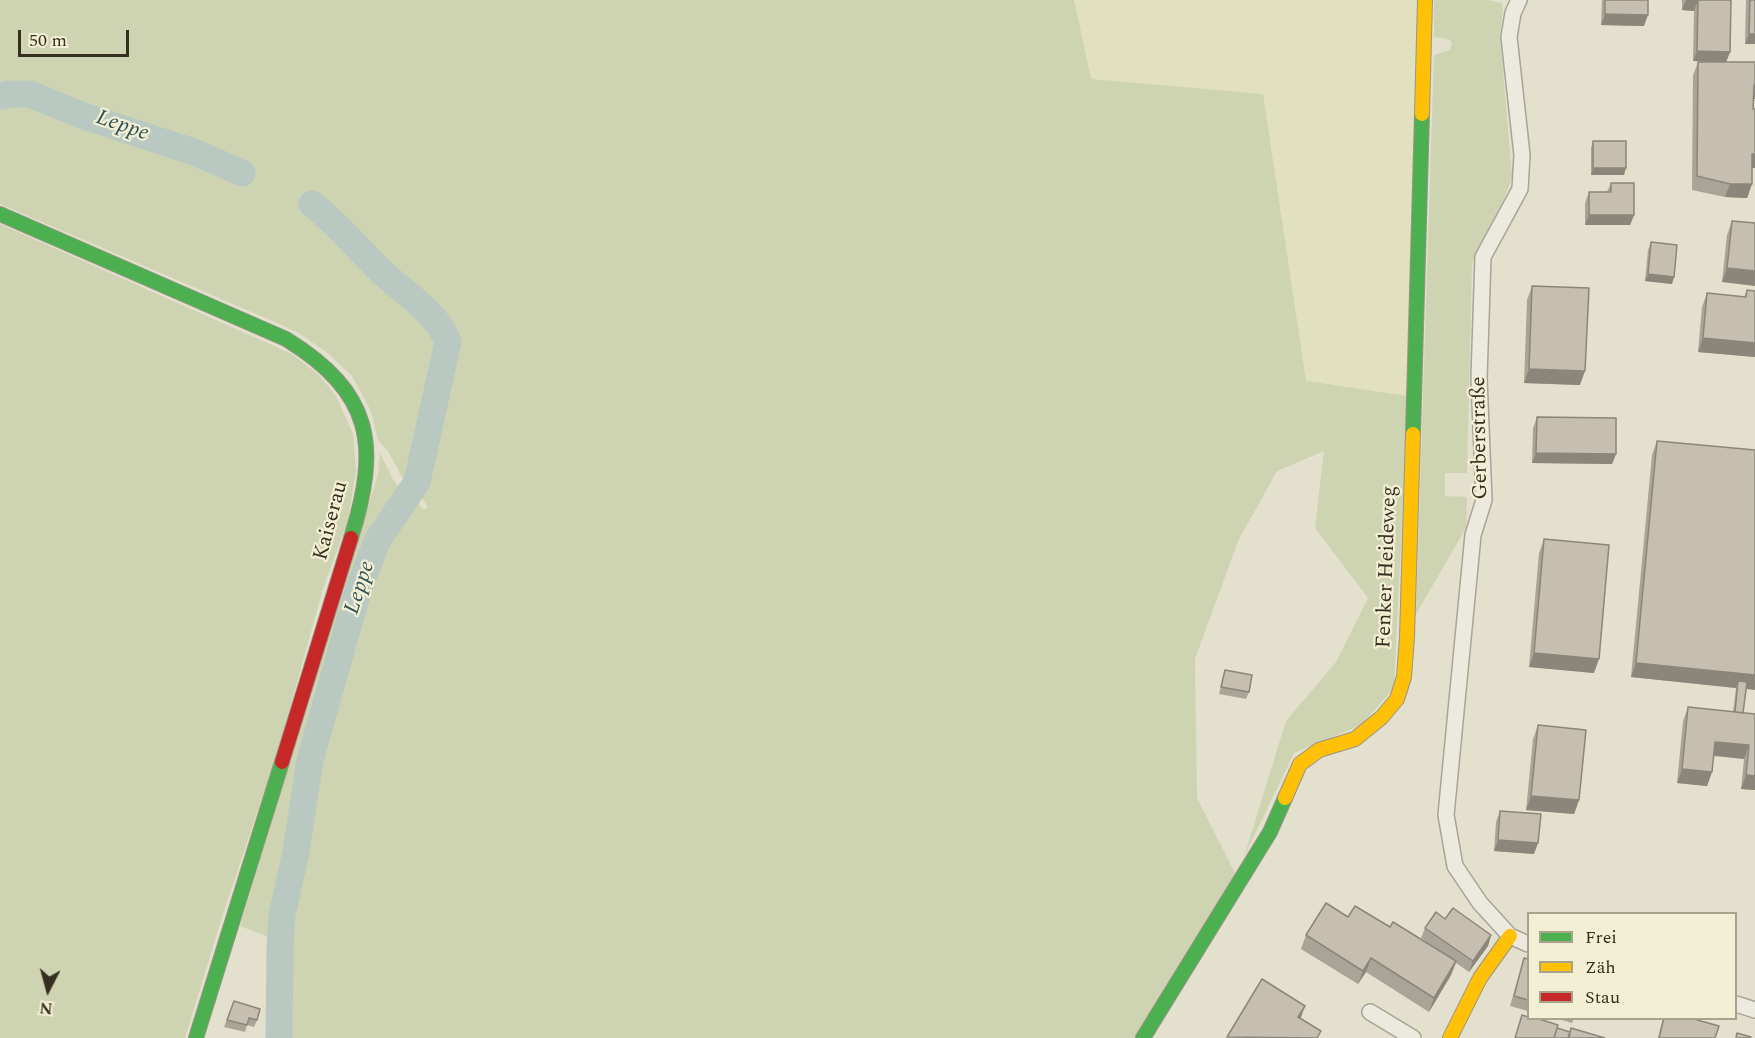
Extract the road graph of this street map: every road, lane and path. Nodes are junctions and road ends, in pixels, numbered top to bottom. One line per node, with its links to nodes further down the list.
1 (1425, 0): 10 (street, Fenker Heideweg)
2 (1519, 0): 4 (street, Gerberstraße)
3 (0, 214): 9 (street, Kaiserau)
4 (1510, 936): 5 (street, Gerberstraße); 12 (street)
5 (1527, 944)
6 (1737, 1004): 7 (street)
7 (1755, 1010)
8 (1370, 1012): 11 (street)
9 (196, 1038)
10 (1143, 1038)
11 (1413, 1038)
12 (1450, 1038)

